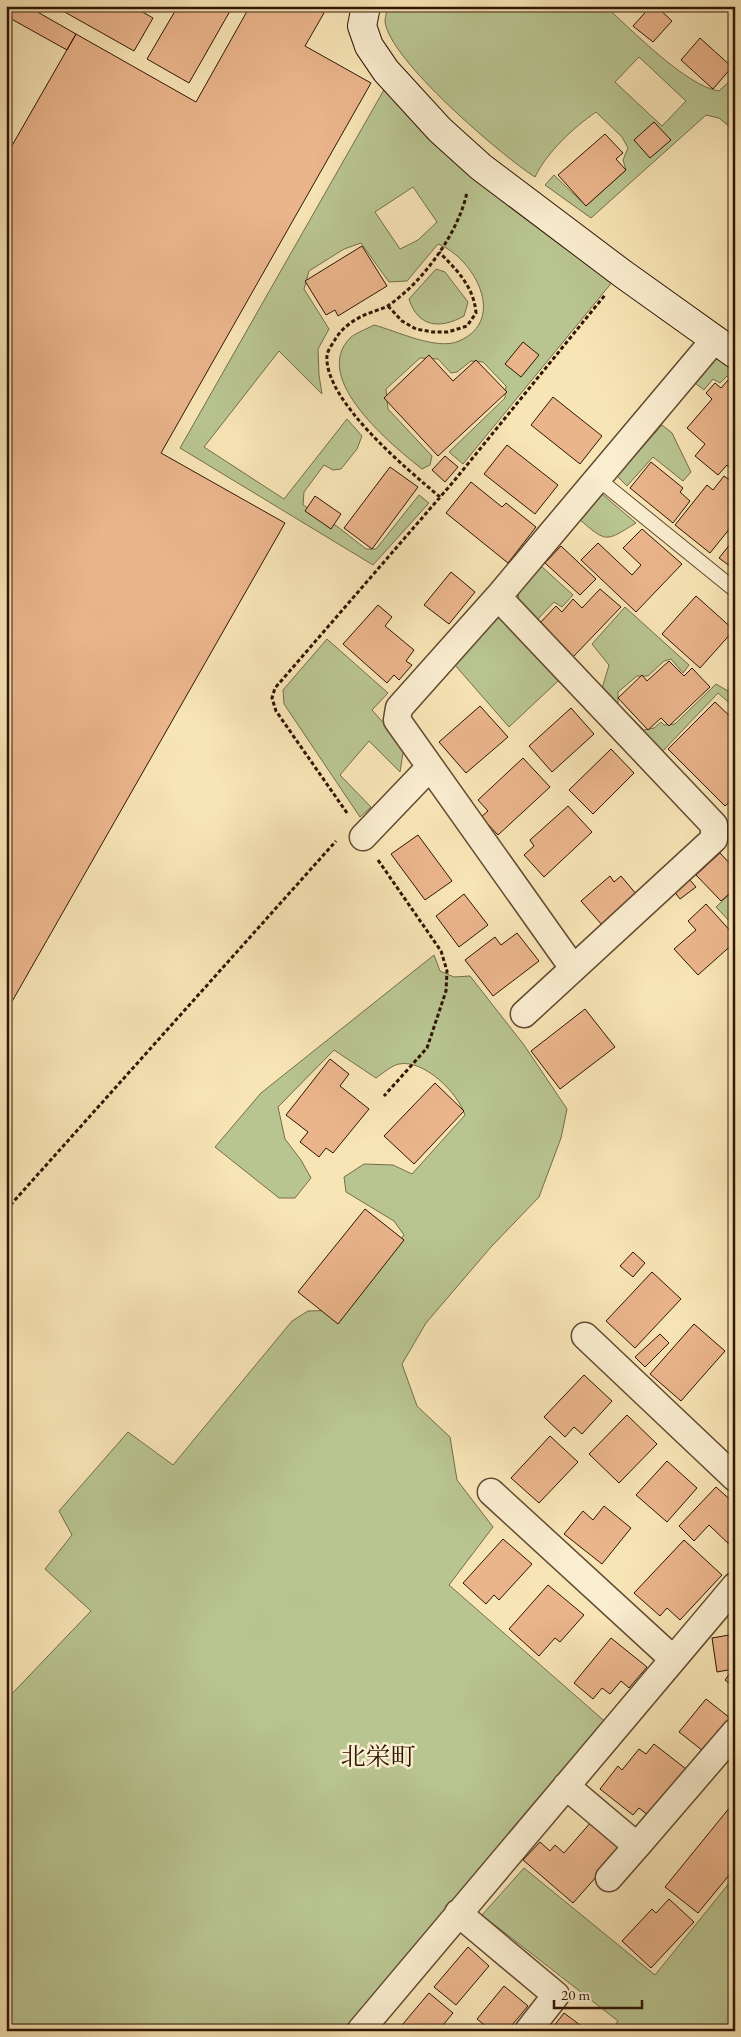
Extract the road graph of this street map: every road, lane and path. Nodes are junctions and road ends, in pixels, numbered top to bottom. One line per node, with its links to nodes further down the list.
1 (366, 6): 2 (street)
2 (474, 160): 3 (path); 5 (street)
3 (439, 252): 4 (path); 4 (path)
4 (388, 306): 7 (path)
5 (725, 346): 6 (street)
6 (598, 479): 8 (lane); 9 (street)
7 (440, 497)
8 (735, 590)
9 (498, 596): 10 (street); 12 (street)
10 (430, 767): 11 (street); 12 (street)
11 (351, 837): 14 (path)
12 (573, 968): 13 (street)
13 (524, 1014)
14 (6, 1210)
15 (585, 1336): 16 (street)
16 (735, 1478)
17 (491, 1492): 19 (street)
18 (735, 1586): 19 (street)
19 (673, 1659): 21 (street)
20 (735, 1732): 22 (street)
21 (566, 1786): 22 (street); 24 (street)
22 (636, 1846): 23 (street)
23 (609, 1878)
24 (458, 1914): 25 (street); 26 (street)
25 (360, 2031)
26 (528, 2031)

